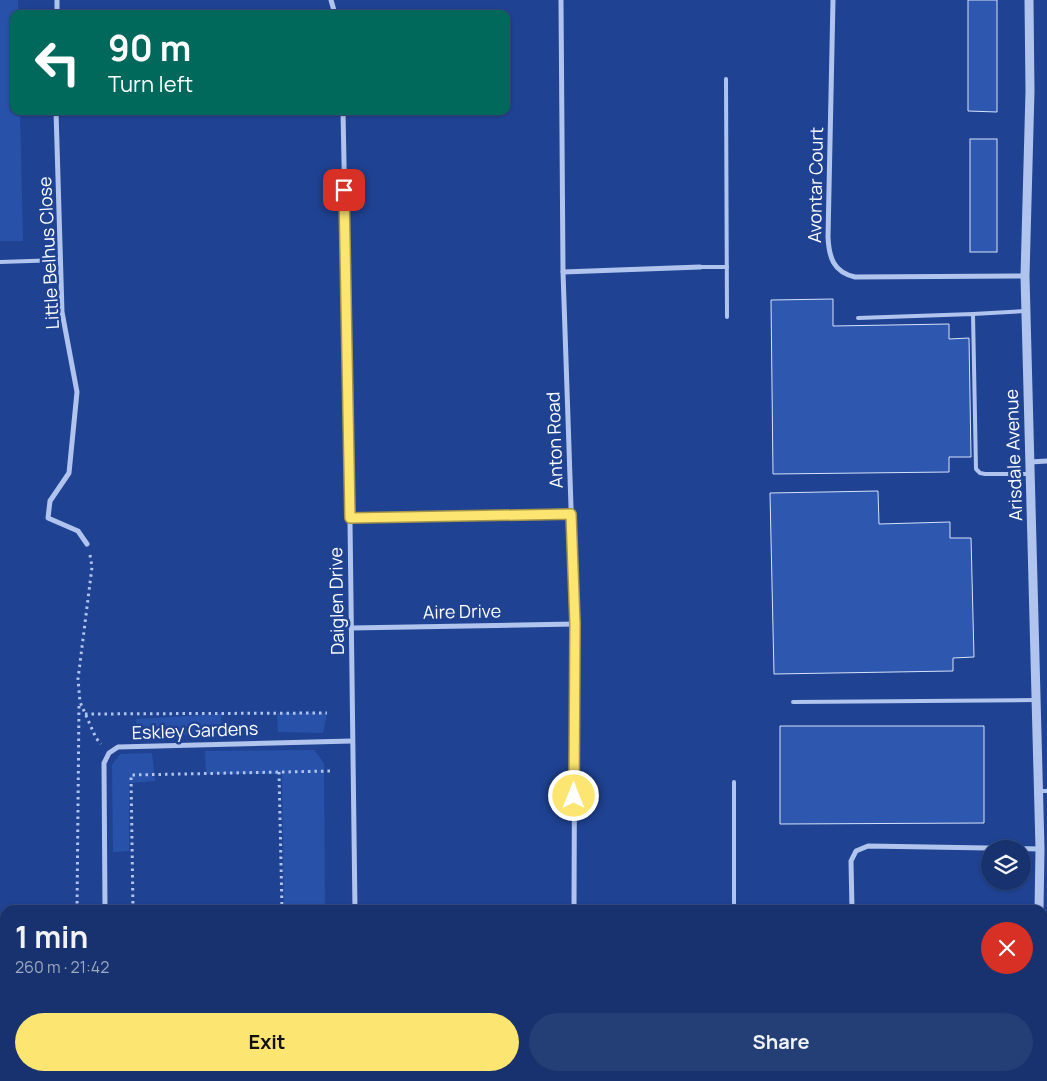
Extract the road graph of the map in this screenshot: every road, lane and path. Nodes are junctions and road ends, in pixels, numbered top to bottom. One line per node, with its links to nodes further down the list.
1 (561, 0): 11 (street, Anton Road)
2 (833, 0): 12 (street, Avontar Court)
3 (1029, 0): 12 (street, Arisdale Avenue)
4 (726, 79): 9 (lane)
5 (56, 115): 7 (street, Little Belhus Close)
6 (343, 115): 21 (street, Daiglen Drive)
7 (60, 260): 8 (lane); 22 (street, Little Belhus Close)
8 (0, 262)
9 (727, 266): 10 (lane); 15 (lane)
10 (700, 268): 11 (street)
11 (563, 272): 20 (street, Anton Road)
12 (1025, 276): 13 (street, Arisdale Avenue)
13 (1026, 311): 14 (lane); 17 (street, Arisdale Avenue)
14 (973, 314): 16 (lane); 19 (lane)
15 (727, 317)
16 (858, 318)
17 (1030, 462): 18 (street); 19 (street, Arisdale Avenue)
18 (1047, 462)
19 (1031, 474): 26 (street, Arisdale Avenue)
20 (571, 514): 21 (lane); 23 (street, Anton Road)
21 (350, 518): 24 (street, Daiglen Drive)
22 (87, 544): 25 (path)
23 (575, 624): 24 (street, Aire Drive); 42 (street, Anton Road)
24 (351, 628): 30 (street, Daiglen Drive)
25 (79, 693): 29 (path); 37 (path)
26 (1036, 700): 27 (lane); 35 (street, Arisdale Avenue)
27 (792, 702)
28 (327, 713): 29 (path)
29 (85, 714): 31 (path)
30 (352, 741): 31 (street, Eskley Gardens); 41 (street, Daiglen Drive)
31 (109, 753): 38 (street, Eskley Gardens)
32 (333, 771): 33 (path)
33 (279, 772): 39 (path); 40 (path)
34 (734, 782): 43 (lane)
35 (1043, 791): 36 (street, Arisdale Avenue)
36 (1040, 849): 44 (street); 45 (street, Arisdale Avenue)
37 (77, 905)
38 (105, 905)
39 (133, 905)
40 (282, 905)
41 (355, 905)
42 (574, 905)
43 (734, 905)
44 (852, 905)
45 (1039, 905)

